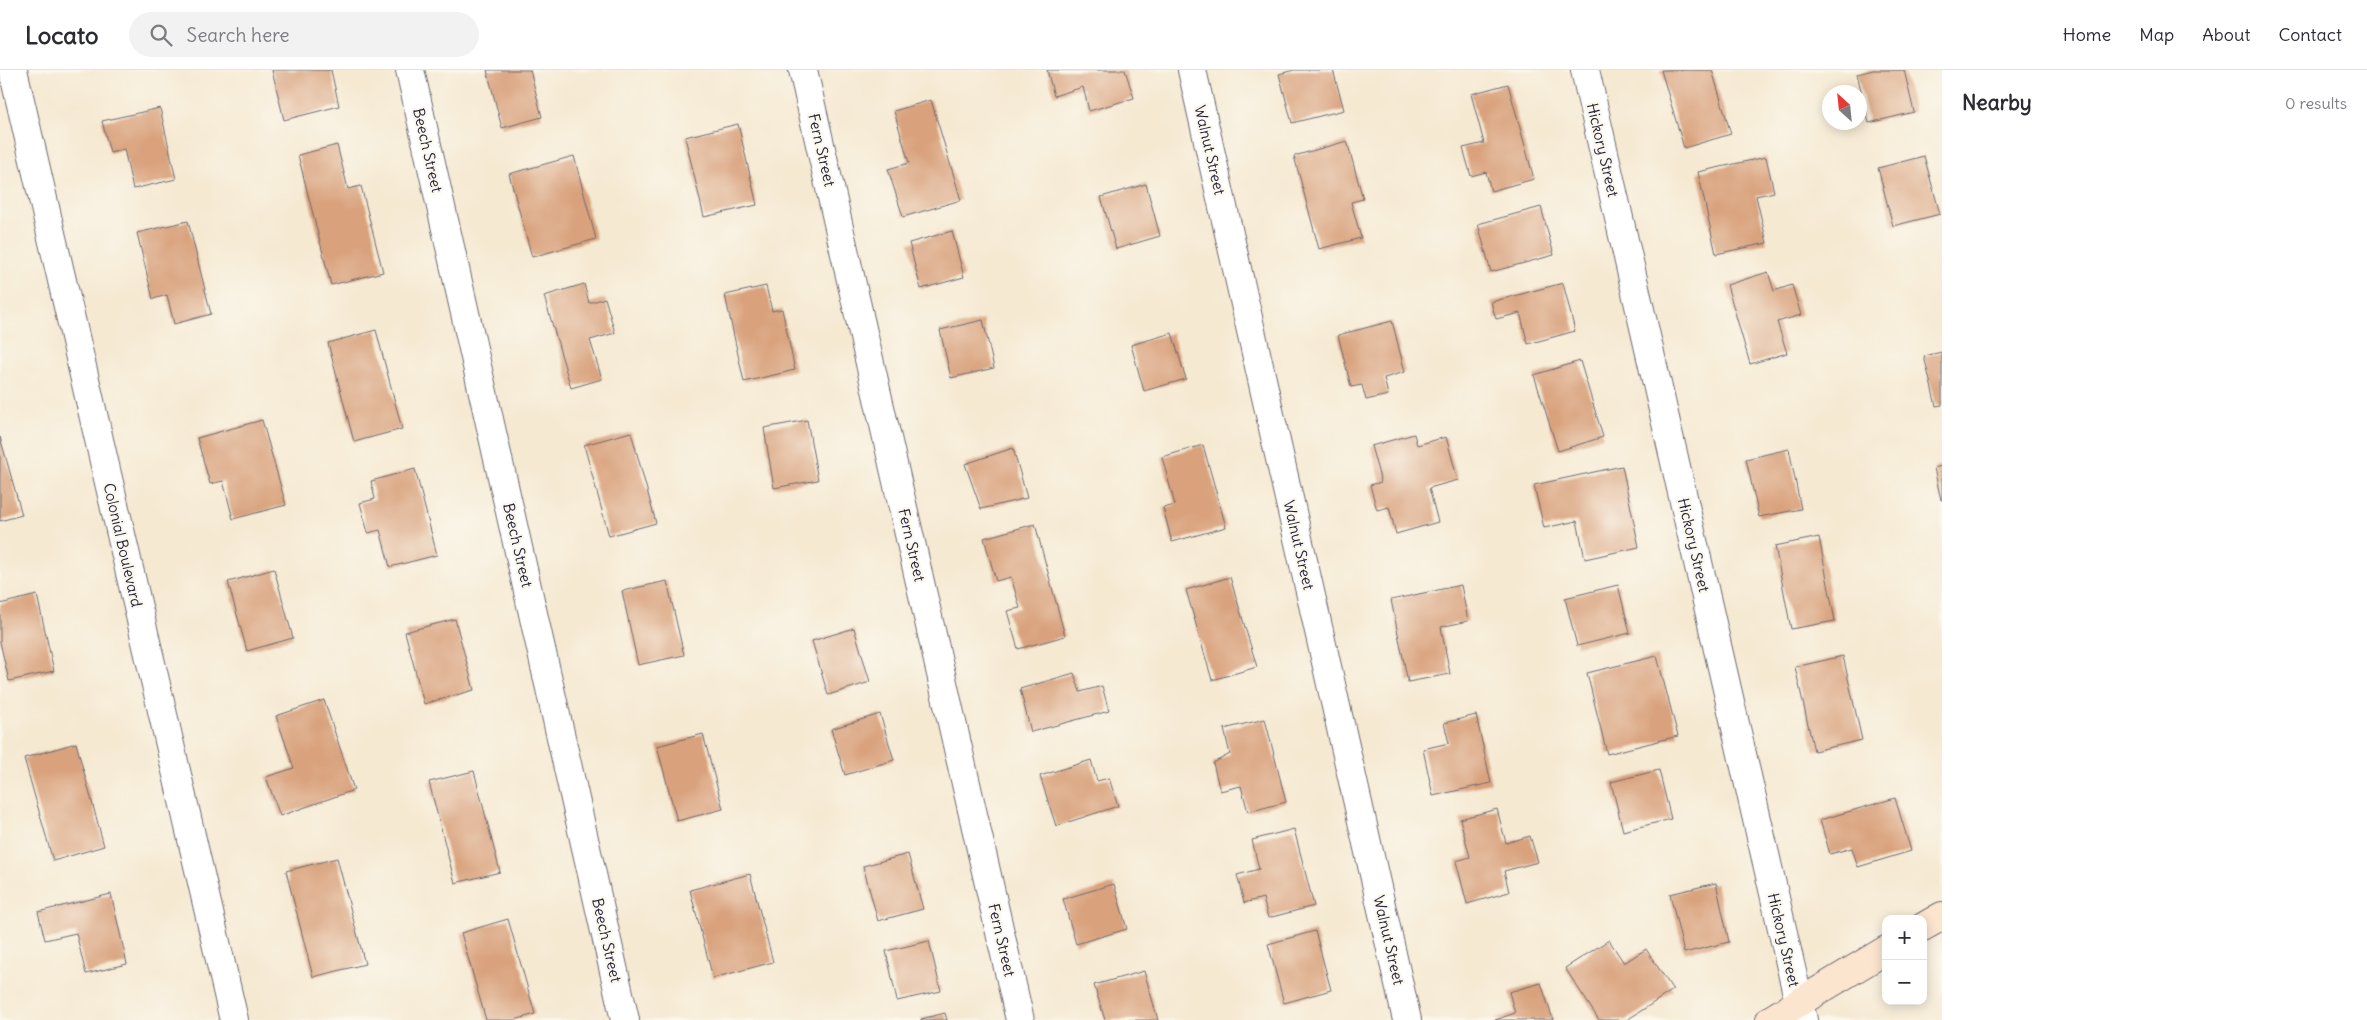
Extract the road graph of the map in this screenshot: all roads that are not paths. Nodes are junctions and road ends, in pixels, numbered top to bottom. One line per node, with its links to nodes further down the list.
1 (13, 70): 10 (street, Colonial Boulevard)
2 (410, 70): 11 (street, Beech Street)
3 (803, 70): 12 (street, Fern Street)
4 (1192, 70): 13 (street, Walnut Street)
5 (1585, 70): 9 (street, Hickory Street)
6 (1942, 916): 7 (main road)
7 (1927, 925)
8 (1882, 953): 9 (main road)
9 (1801, 1012): 14 (main road)
10 (234, 1020)
11 (625, 1020)
12 (1020, 1020)
13 (1407, 1020)
14 (1770, 1020)

